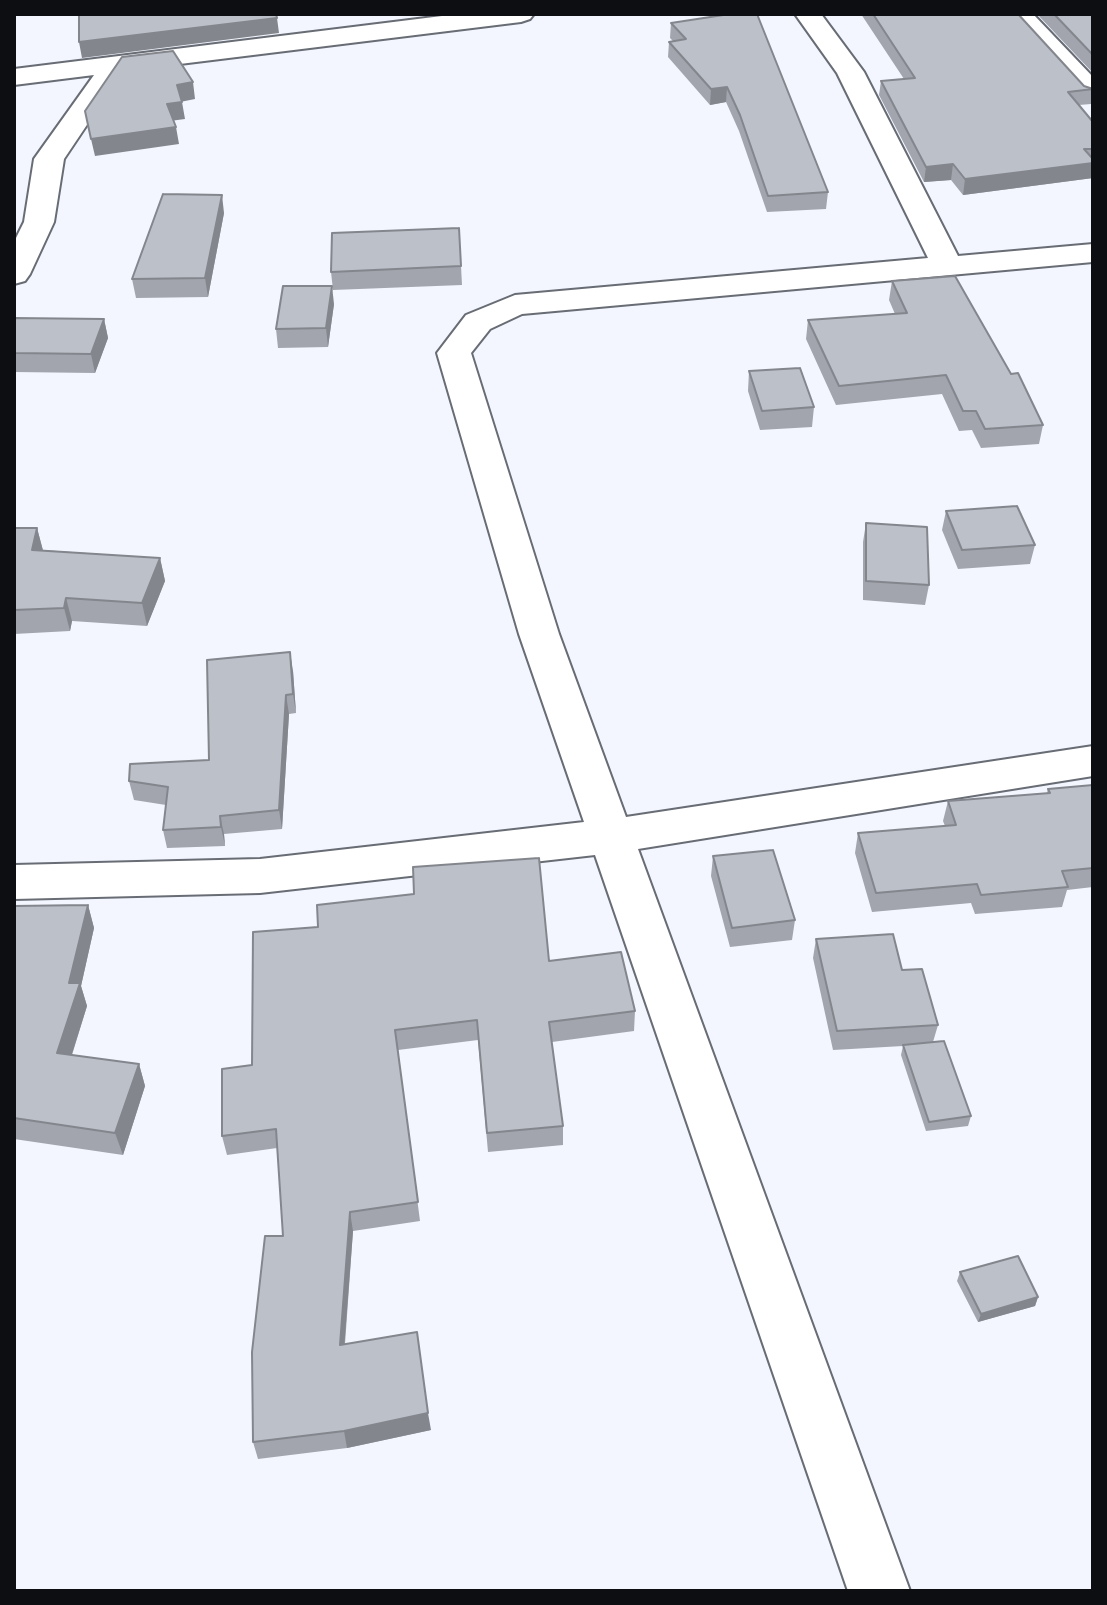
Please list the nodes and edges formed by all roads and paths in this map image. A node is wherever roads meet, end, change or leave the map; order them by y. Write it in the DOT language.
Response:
graph roads {
  1 [pos="808,14"];
  2 [pos="1019,14"];
  3 [pos="507,15"];
  4 [pos="115,64"];
  5 [pos="14,77"];
  6 [pos="1093,93"];
  7 [pos="1093,253"];
  8 [pos="947,266"];
  9 [pos="14,274"];
  10 [pos="1093,761"];
  11 [pos="612,836"];
  12 [pos="14,882"];
  13 [pos="879,1591"];
  1 -- 8 [label="street"];
  2 -- 6 [label="street"];
  3 -- 4 [label="street"];
  4 -- 5 [label="street"];
  4 -- 9 [label="street"];
  7 -- 8 [label="street"];
  8 -- 11 [label="street"];
  10 -- 11 [label="street"];
  11 -- 12 [label="street"];
  11 -- 13 [label="street"];
}
